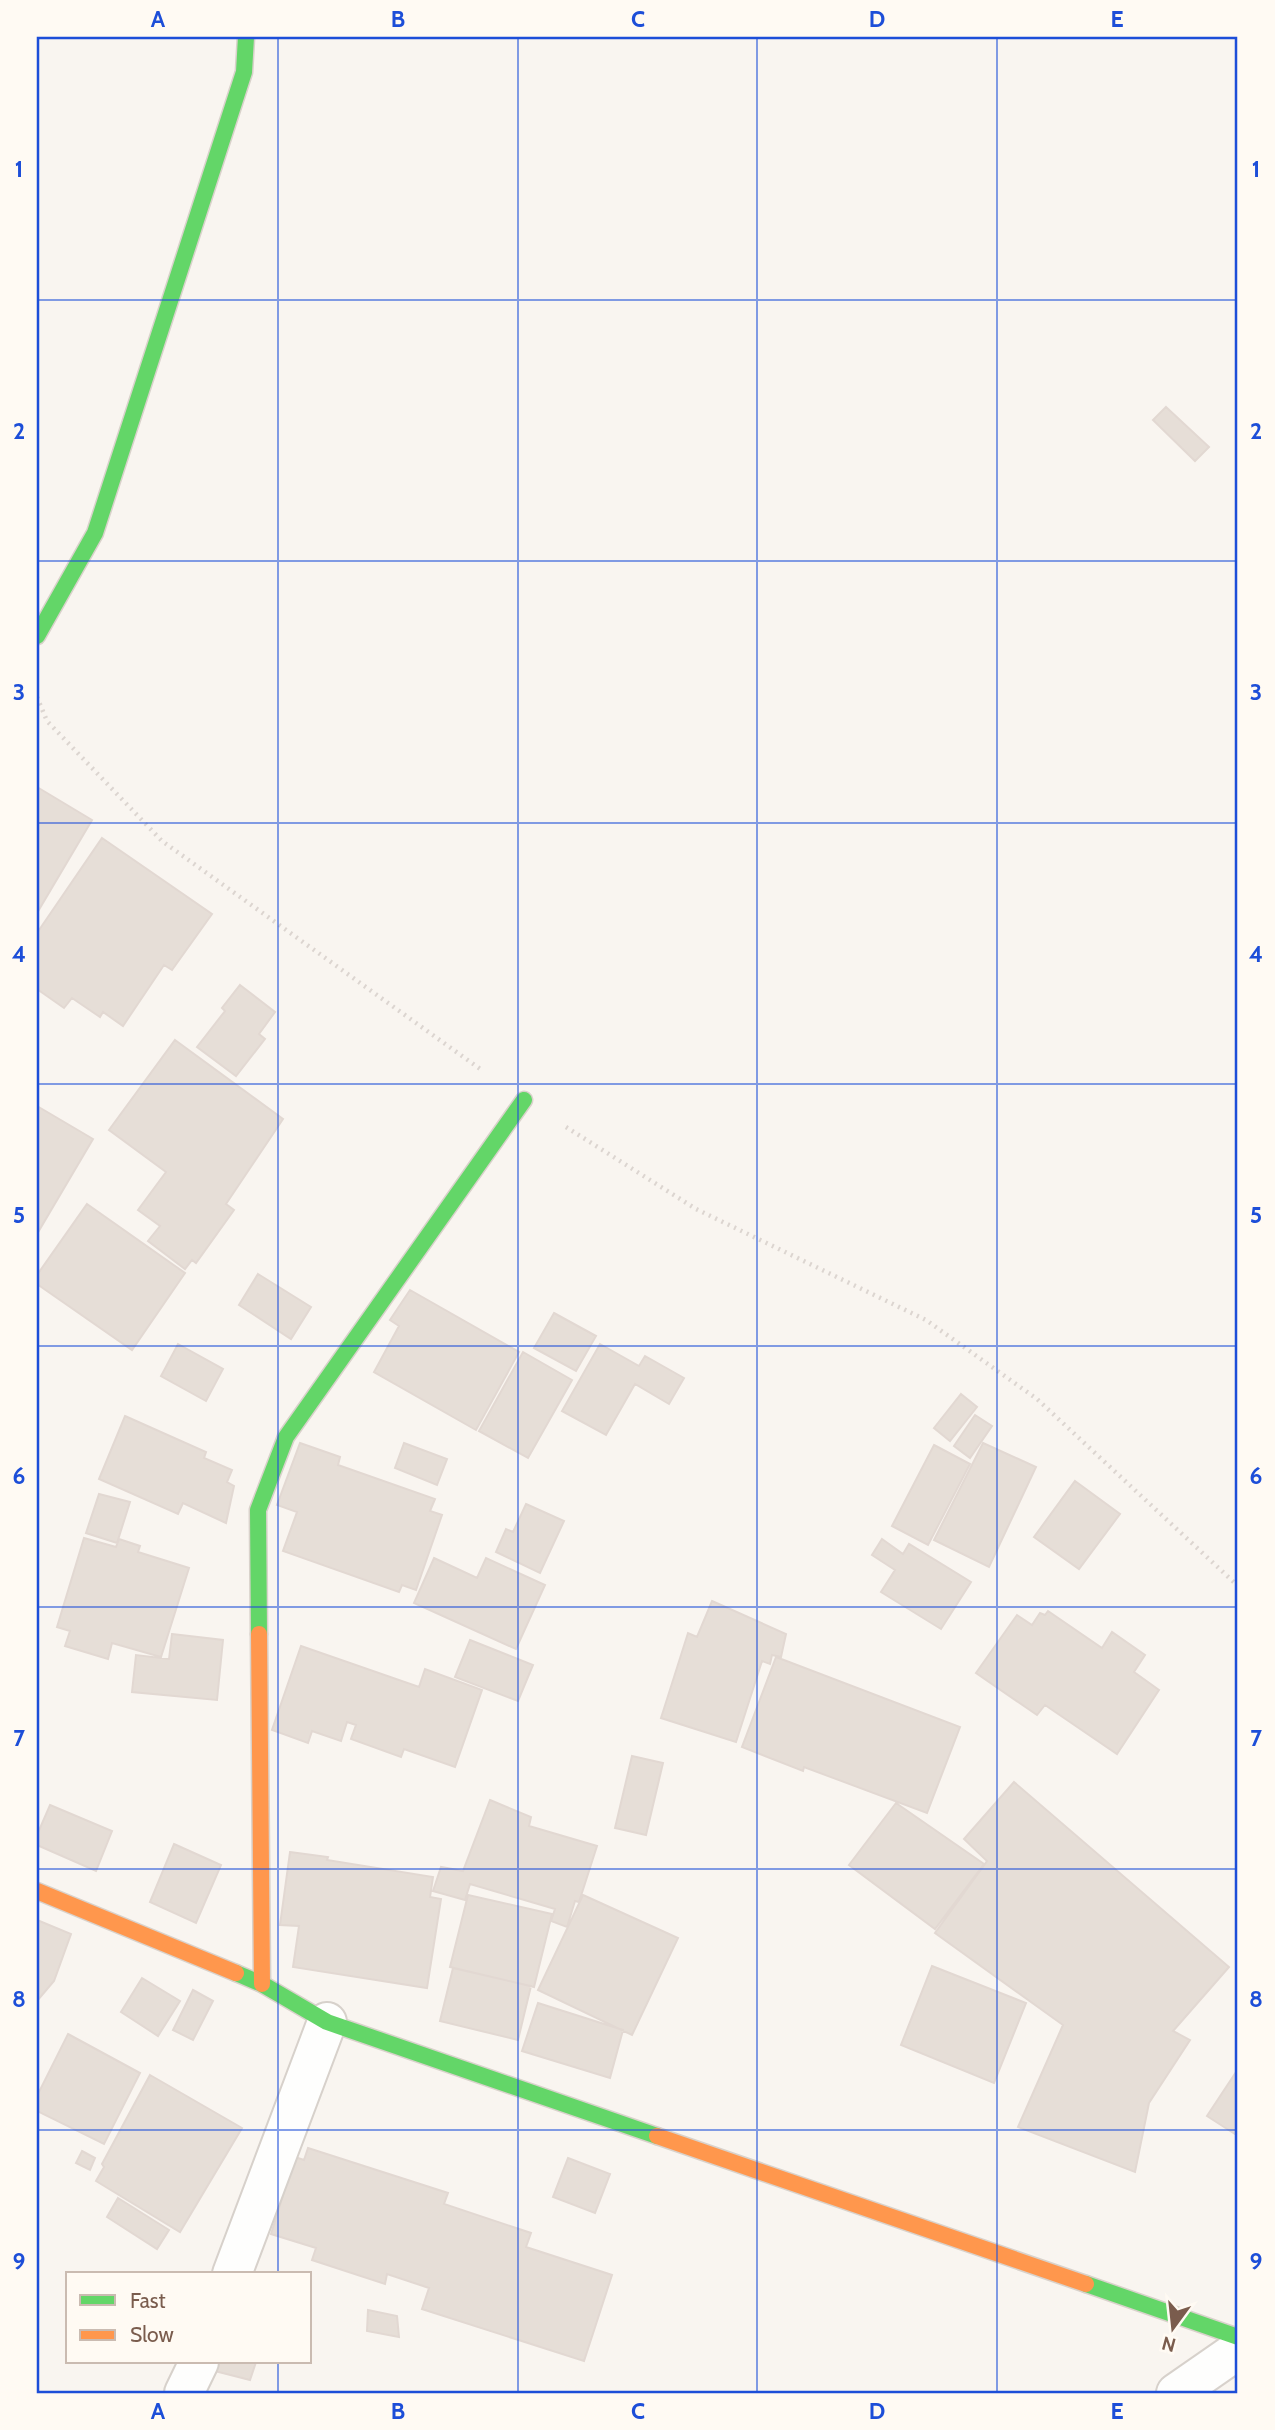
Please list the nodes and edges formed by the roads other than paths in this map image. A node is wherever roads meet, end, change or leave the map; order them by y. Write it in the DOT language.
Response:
graph roads {
  1 [pos="246,37"];
  2 [pos="37,636"];
  3 [pos="524,1100"];
  4 [pos="37,1891"];
  5 [pos="262,1984"];
  6 [pos="327,2022"];
  7 [pos="233,2272"];
  8 [pos="1238,2337"];
  9 [pos="1238,2350"];
  10 [pos="198,2364"];
  11 [pos="184,2393"];
  12 [pos="1176,2393"];
  1 -- 2 [label="street"];
  3 -- 5 [label="street"];
  4 -- 5 [label="street"];
  5 -- 6 [label="street"];
  6 -- 7 [label="street"];
  6 -- 8 [label="street"];
  9 -- 12 [label="street"];
  10 -- 11 [label="street"];
}
